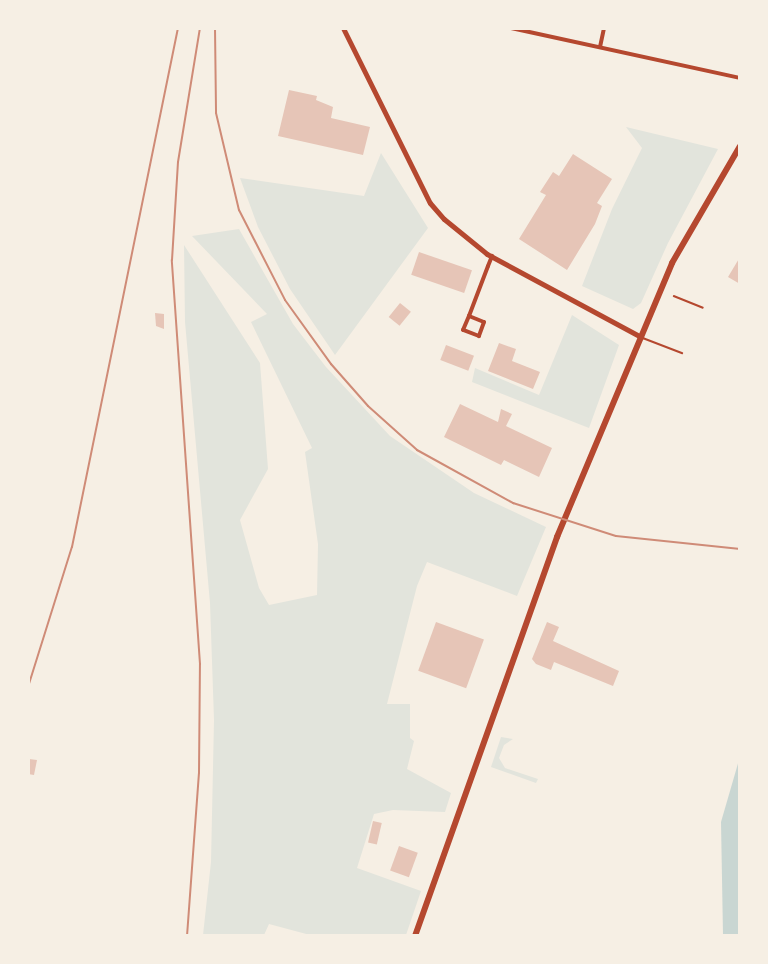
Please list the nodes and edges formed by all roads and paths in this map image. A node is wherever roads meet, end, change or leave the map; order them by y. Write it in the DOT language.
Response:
graph roads {
  1 [pos="343,28"];
  2 [pos="511,28"];
  3 [pos="604,28"];
  4 [pos="600,47"];
  5 [pos="740,78"];
  6 [pos="740,146"];
  7 [pos="492,256"];
  8 [pos="674,296"];
  9 [pos="703,308"];
  10 [pos="469,316"];
  11 [pos="641,337"];
  12 [pos="682,353"];
  13 [pos="415,936"];
  1 -- 7 [label="main road"];
  2 -- 4 [label="street"];
  3 -- 4 [label="street"];
  4 -- 5 [label="street"];
  6 -- 11 [label="main road"];
  7 -- 10 [label="street"];
  7 -- 11 [label="main road"];
  8 -- 9 [label="lane"];
  10 -- 10 [label="street"];
  11 -- 12 [label="lane"];
  11 -- 13 [label="main road"];
}
